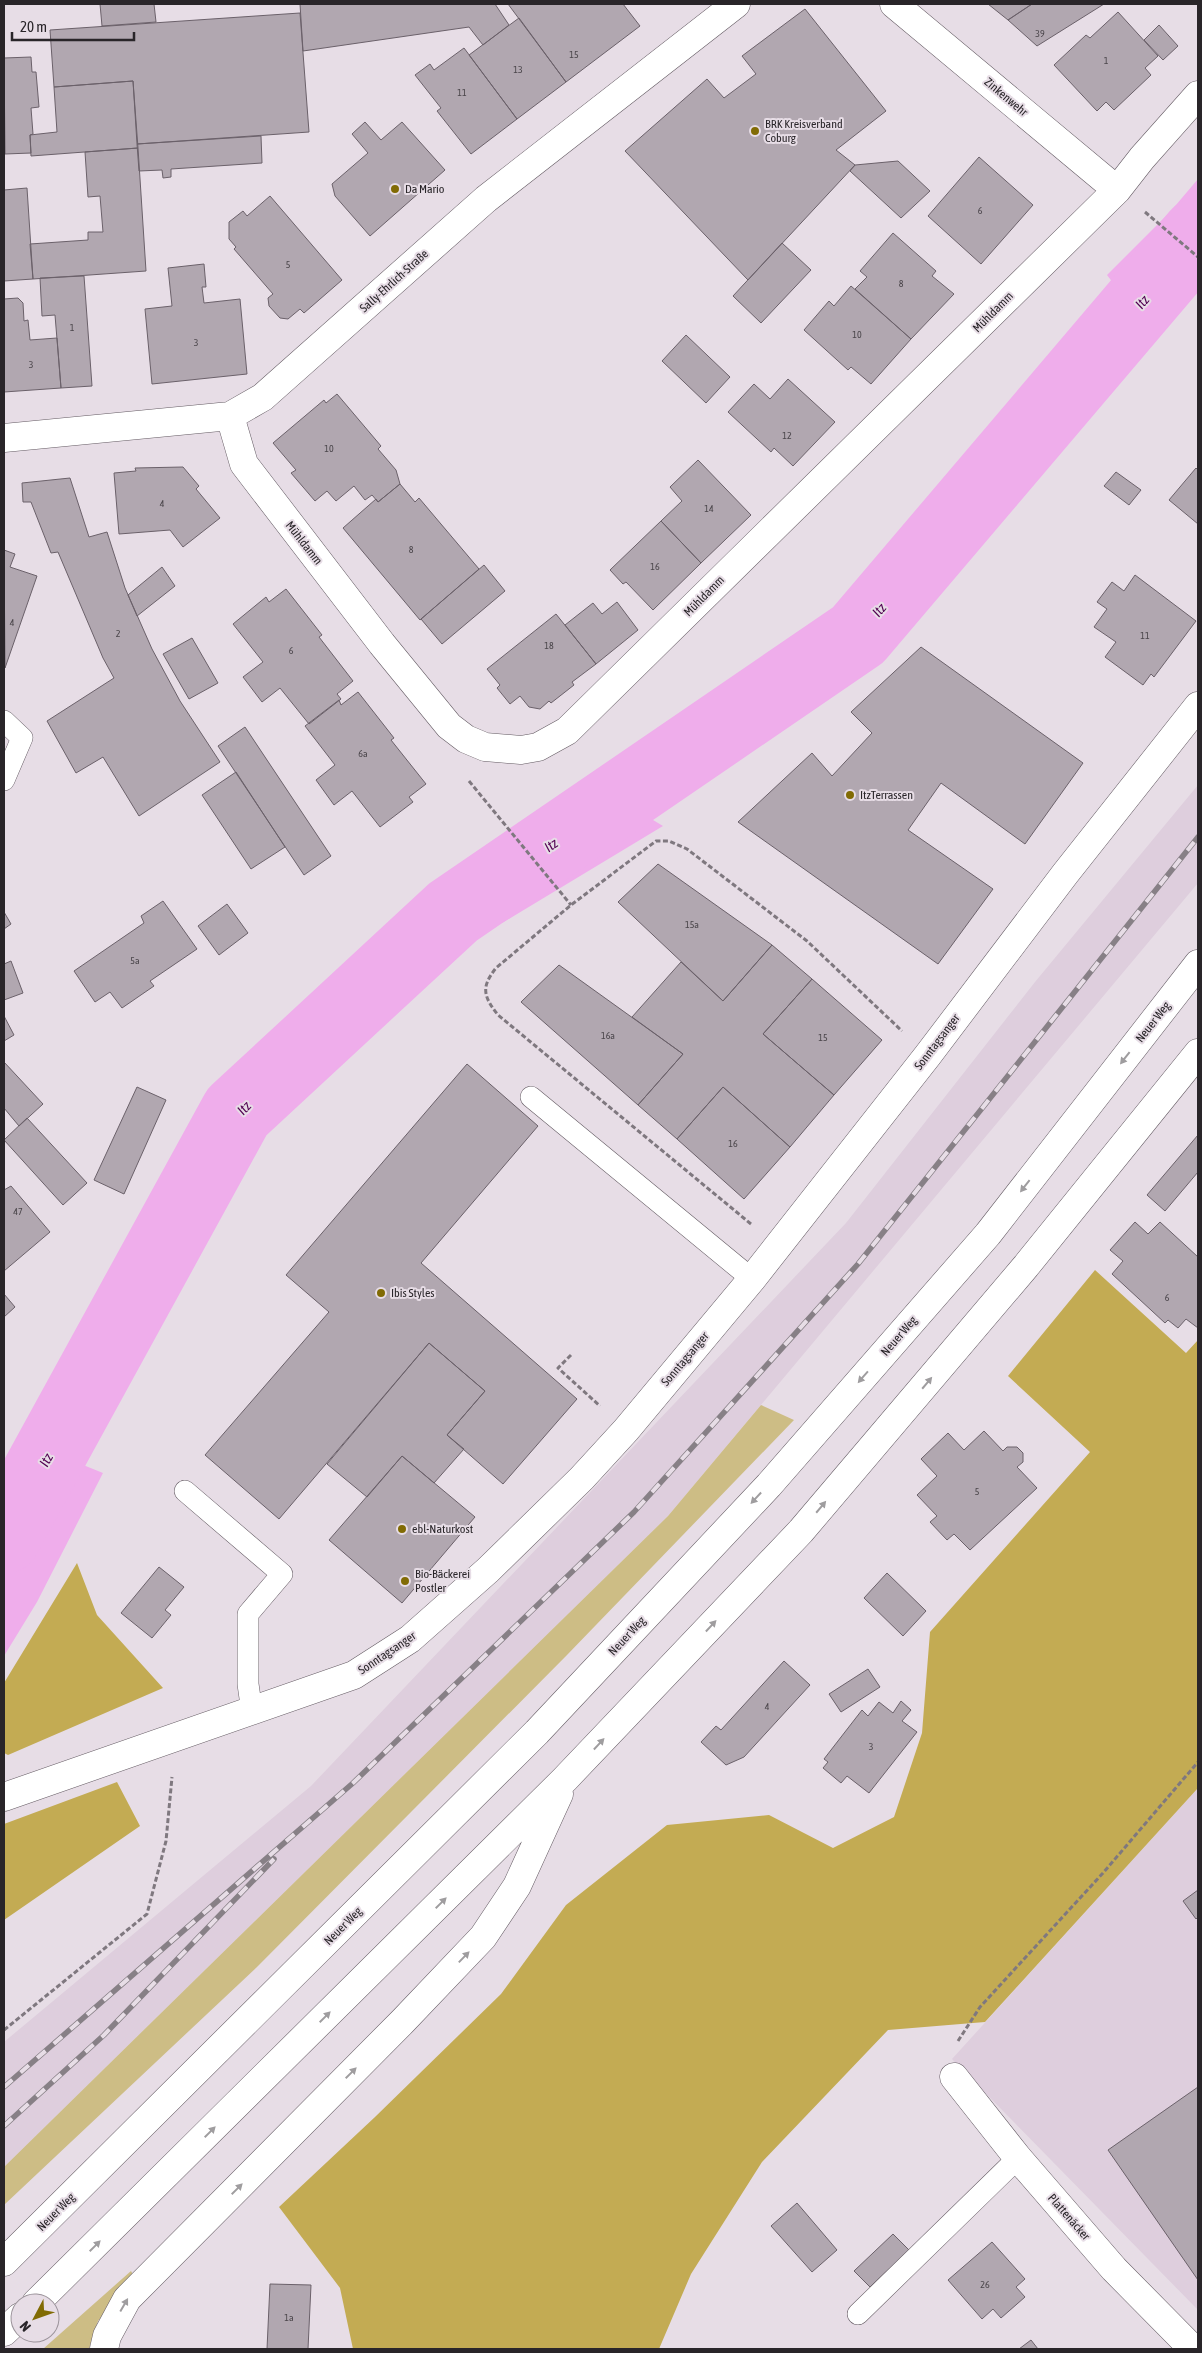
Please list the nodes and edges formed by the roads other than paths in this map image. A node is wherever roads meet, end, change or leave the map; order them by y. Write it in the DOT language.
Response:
graph roads {
  1 [pos="736,4"];
  2 [pos="894,4"];
  3 [pos="1198,95"];
  4 [pos="1117,190"];
  5 [pos="230,416"];
  6 [pos="4,438"];
  7 [pos="1198,706"];
  8 [pos="4,721"];
  9 [pos="4,780"];
  10 [pos="1198,964"];
  11 [pos="1198,1053"];
  12 [pos="531,1097"];
  13 [pos="752,1279"];
  14 [pos="185,1491"];
  15 [pos="252,1712"];
  16 [pos="566,1779"];
  17 [pos="4,1797"];
  18 [pos="954,2078"];
  19 [pos="1018,2158"];
  20 [pos="4,2262"];
  21 [pos="46,2293"];
  22 [pos="858,2314"];
  23 [pos="104,2349"];
  24 [pos="1193,2349"];
  1 -- 5 [label="main road, Sally-Ehrlich-Straße"];
  2 -- 4 [label="main road, Zinkenwehr"];
  3 -- 4 [label="main road, Mühldamm"];
  4 -- 5 [label="main road, Mühldamm"];
  5 -- 6 [label="main road, Sally-Ehrlich-Straße"];
  7 -- 13 [label="main road, Sonntagsanger"];
  8 -- 9 [label="lane"];
  10 -- 20 [label="main road, Neuer Weg, one-way"];
  16 -- 11 [label="main road, one-way"];
  12 -- 13 [label="lane"];
  13 -- 15 [label="main road, Sonntagsanger"];
  14 -- 15 [label="lane"];
  15 -- 17 [label="main road, Sonntagsanger"];
  21 -- 16 [label="main road, one-way"];
  23 -- 16 [label="main road, one-way"];
  18 -- 19 [label="main road, Plattenäcker"];
  19 -- 22 [label="lane"];
  19 -- 24 [label="main road, Plattenäcker"];
}
